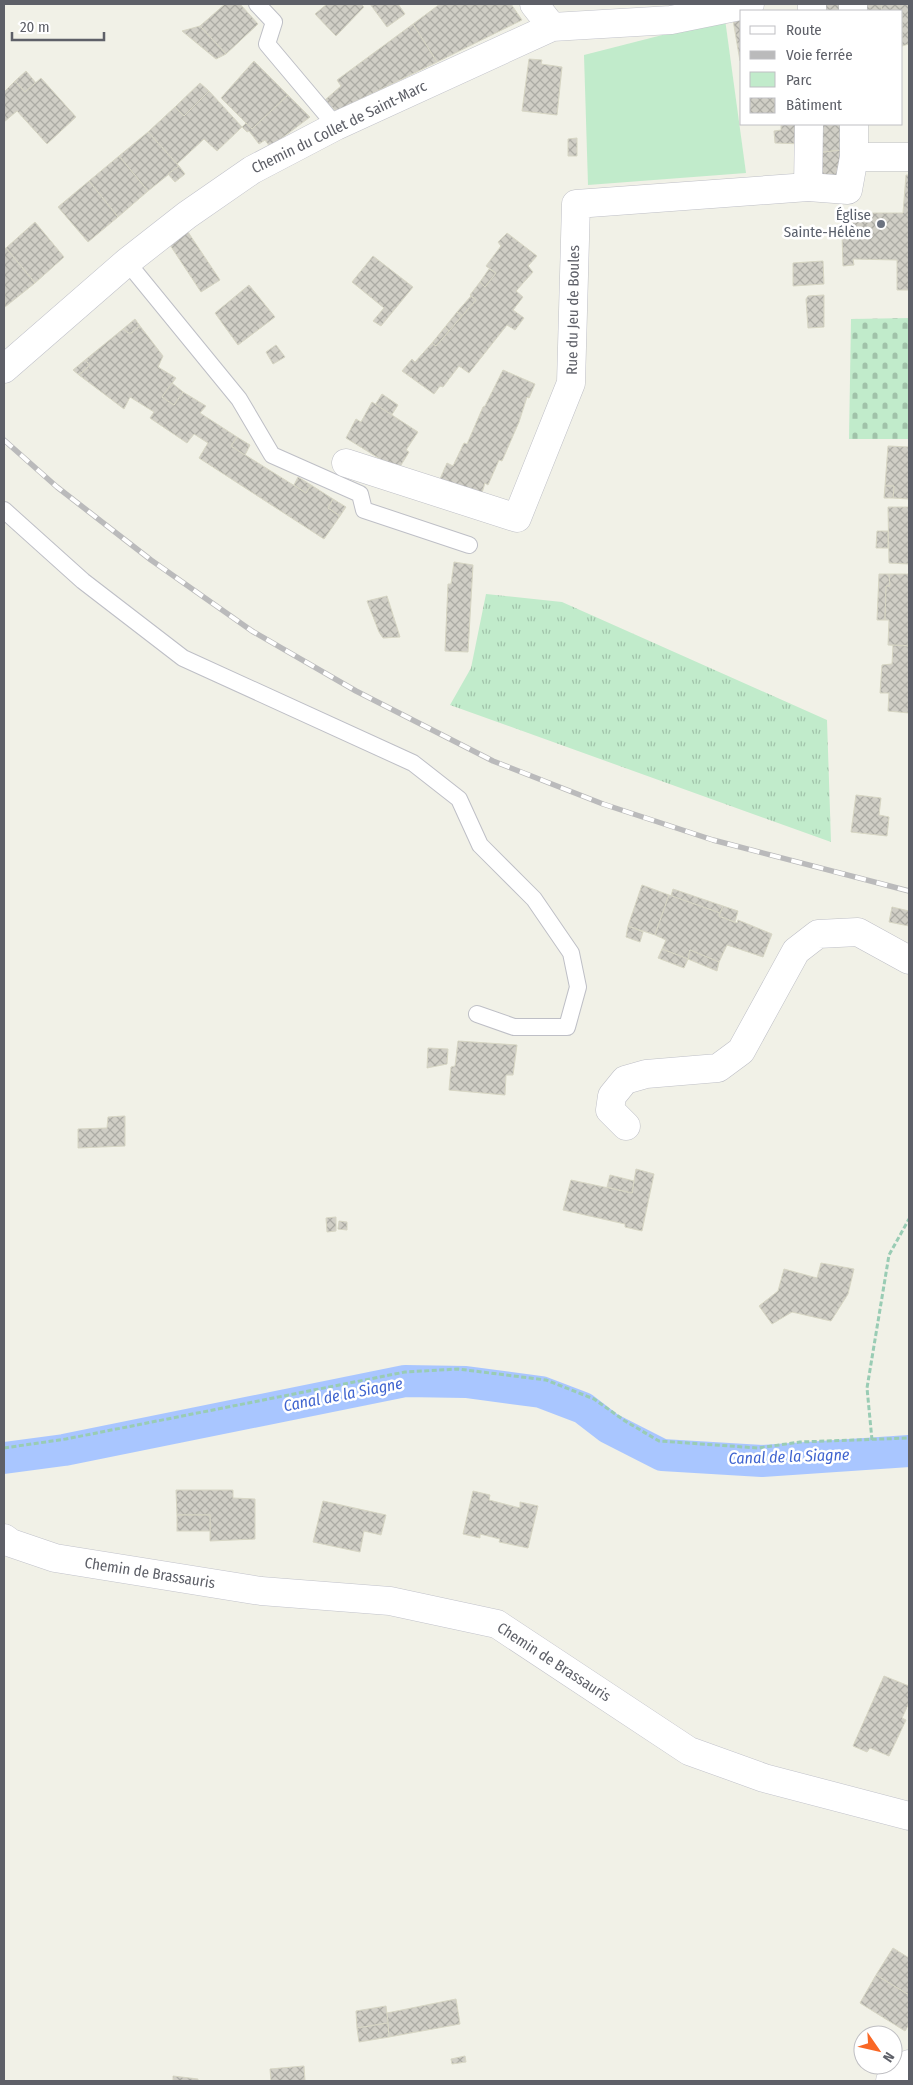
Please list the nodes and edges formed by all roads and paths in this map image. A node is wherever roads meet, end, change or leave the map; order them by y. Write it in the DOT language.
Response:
graph roads {
  1 [pos="257,4"];
  2 [pos="534,4"];
  3 [pos="750,4"];
  4 [pos="552,26"];
  5 [pos="809,125"];
  6 [pos="854,125"];
  7 [pos="336,126"];
  8 [pos="854,157"];
  9 [pos="909,157"];
  10 [pos="808,187"];
  11 [pos="127,262"];
  12 [pos="4,369"];
  13 [pos="346,463"];
  14 [pos="4,510"];
  15 [pos="469,545"];
  16 [pos="909,960"];
  17 [pos="477,1014"];
  18 [pos="626,1126"];
  19 [pos="909,1219"];
  20 [pos="909,1438"];
  21 [pos="872,1440"];
  22 [pos="4,1448"];
  23 [pos="4,1538"];
  24 [pos="909,1816"];
  25 [pos="909,2064"];
  26 [pos="890,2081"];
  1 -- 7 [label="lane"];
  2 -- 4 [label="street"];
  3 -- 4 [label="street"];
  4 -- 7 [label="street, Chemin du Collet de Saint-Marc"];
  5 -- 10 [label="street"];
  6 -- 8 [label="street"];
  7 -- 11 [label="street, Chemin du Collet de Saint-Marc"];
  8 -- 9 [label="street"];
  8 -- 10 [label="street, Rue du Jeu de Boules"];
  10 -- 13 [label="street, Rue du Jeu de Boules"];
  11 -- 12 [label="street, Chemin du Collet de Saint-Marc"];
  11 -- 15 [label="lane"];
  14 -- 17 [label="lane"];
  16 -- 18 [label="street"];
  19 -- 21 [label="path"];
  20 -- 21 [label="path"];
  21 -- 22 [label="path"];
  23 -- 24 [label="street, Chemin de Brassauris"];
  25 -- 26 [label="street"];
}
